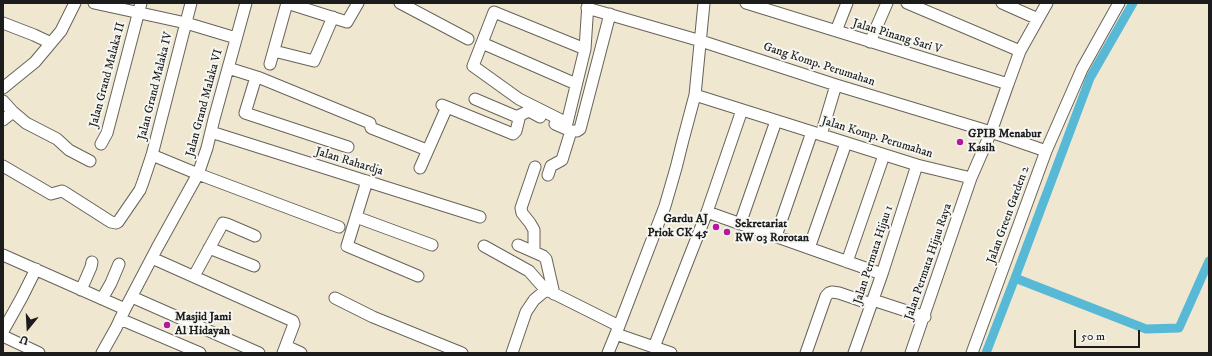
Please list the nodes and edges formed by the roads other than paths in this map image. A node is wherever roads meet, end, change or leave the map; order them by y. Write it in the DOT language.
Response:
graph roads {
  1 [pos="75,3"];
  2 [pos="94,3"];
  3 [pos="191,3"];
  4 [pos="246,3"];
  5 [pos="287,3"];
  6 [pos="358,3"];
  7 [pos="400,3"];
  8 [pos="704,3"];
  9 [pos="746,3"];
  10 [pos="846,3"];
  11 [pos="887,3"];
  12 [pos="907,3"];
  13 [pos="1002,3"];
  14 [pos="1047,3"];
  15 [pos="1119,3"];
  16 [pos="588,6"];
  17 [pos="140,8"];
  18 [pos="610,14"];
  19 [pos="333,17"];
  20 [pos="1038,19"];
  21 [pos="3,23"];
  22 [pos="186,23"];
  23 [pos="836,31"];
  24 [pos="236,38"];
  25 [pos="468,39"];
  26 [pos="701,41"];
  27 [pos="870,42"];
  28 [pos="50,43"];
  29 [pos="482,43"];
  30 [pos="585,49"];
  31 [pos="274,50"];
  32 [pos="1020,51"];
  33 [pos="270,64"];
  34 [pos="228,68"];
  35 [pos="256,77"];
  36 [pos="576,84"];
  37 [pos="1008,84"];
  38 [pos="836,85"];
  39 [pos="3,88"];
  40 [pos="696,95"];
  41 [pos="476,99"];
  42 [pos="3,100"];
  43 [pos="742,110"];
  44 [pos="13,112"];
  45 [pos="520,115"];
  46 [pos="3,120"];
  47 [pos="776,121"];
  48 [pos="570,131"];
  49 [pos="211,132"];
  50 [pos="991,132"];
  51 [pos="816,133"];
  52 [pos="846,143"];
  53 [pos="101,144"];
  54 [pos="348,147"];
  55 [pos="428,150"];
  56 [pos="1046,151"];
  57 [pos="152,155"];
  58 [pos="884,155"];
  59 [pos="90,161"];
  60 [pos="917,165"];
  61 [pos="3,166"];
  62 [pos="535,167"];
  63 [pos="420,168"];
  64 [pos="198,174"];
  65 [pos="548,175"];
  66 [pos="971,178"];
  67 [pos="367,181"];
  68 [pos="707,212"];
  69 [pos="356,217"];
  70 [pos="480,217"];
  71 [pos="740,224"];
  72 [pos="339,228"];
  73 [pos="255,236"];
  74 [pos="776,236"];
  75 [pos="432,245"];
  76 [pos="518,245"];
  77 [pos="484,246"];
  78 [pos="209,248"];
  79 [pos="809,248"];
  80 [pos="534,252"];
  81 [pos="3,255"];
  82 [pos="152,258"];
  83 [pos="92,262"];
  84 [pos="848,262"];
  85 [pos="119,264"];
  86 [pos="254,266"];
  87 [pos="36,270"];
  88 [pos="882,274"];
  89 [pos="194,276"];
  90 [pos="418,276"];
  91 [pos="81,290"];
  92 [pos="550,292"];
  93 [pos="132,297"];
  94 [pos="335,298"];
  95 [pos="102,299"];
  96 [pos="872,302"];
  97 [pos="123,314"];
  98 [pos="925,316"];
  99 [pos="3,331"];
  100 [pos="618,331"];
  101 [pos="3,336"];
  102 [pos="654,347"];
  103 [pos="285,350"];
  104 [pos="39,353"];
  105 [pos="102,353"];
  106 [pos="200,353"];
  107 [pos="259,353"];
  108 [pos="301,353"];
  109 [pos="462,353"];
  110 [pos="512,353"];
  111 [pos="608,353"];
  112 [pos="671,353"];
  113 [pos="806,353"];
  114 [pos="854,353"];
  115 [pos="911,353"];
  116 [pos="972,353"];
  1 -- 28 [label="street"];
  2 -- 17 [label="street"];
  3 -- 22 [label="street, Jalan Grand Malaka IV"];
  4 -- 24 [label="street, Jalan Grand Malaka VI"];
  5 -- 19 [label="street"];
  5 -- 31 [label="street"];
  6 -- 19 [label="street"];
  7 -- 25 [label="street"];
  8 -- 26 [label="street"];
  9 -- 23 [label="street, Jalan Pinang Sari V"];
  10 -- 23 [label="street"];
  11 -- 27 [label="street"];
  12 -- 32 [label="street"];
  13 -- 20 [label="street"];
  14 -- 20 [label="street"];
  15 -- 56 [label="street, Jalan Green Garden 2"];
  16 -- 18 [label="street, Gang Komp. Perumahan"];
  16 -- 30 [label="street"];
  17 -- 22 [label="street"];
  17 -- 53 [label="street, Jalan Grand Malaka II"];
  18 -- 26 [label="street, Gang Komp. Perumahan"];
  18 -- 48 [label="street"];
  19 -- 31 [label="street"];
  20 -- 32 [label="street"];
  21 -- 28 [label="street"];
  22 -- 24 [label="street"];
  22 -- 57 [label="street, Jalan Grand Malaka IV"];
  23 -- 27 [label="street, Jalan Pinang Sari V"];
  24 -- 34 [label="street, Jalan Grand Malaka VI"];
  26 -- 38 [label="street, Gang Komp. Perumahan"];
  26 -- 40 [label="street"];
  27 -- 37 [label="street, Jalan Pinang Sari V"];
  28 -- 39 [label="street"];
  29 -- 30 [label="street"];
  29 -- 36 [label="street"];
  29 -- 36 [label="street"];
  30 -- 36 [label="street"];
  31 -- 33 [label="street"];
  32 -- 37 [label="street"];
  34 -- 35 [label="street"];
  34 -- 49 [label="street, Jalan Grand Malaka VI"];
  35 -- 54 [label="street"];
  35 -- 55 [label="street"];
  37 -- 50 [label="street"];
  38 -- 50 [label="street, Gang Komp. Perumahan"];
  38 -- 51 [label="street"];
  40 -- 43 [label="street, Jalan Komp. Perumahan"];
  40 -- 100 [label="street"];
  41 -- 45 [label="street"];
  42 -- 44 [label="street"];
  43 -- 47 [label="street, Jalan Komp. Perumahan"];
  43 -- 68 [label="street"];
  44 -- 46 [label="street"];
  44 -- 59 [label="street"];
  45 -- 48 [label="street"];
  45 -- 55 [label="street"];
  47 -- 51 [label="street, Jalan Komp. Perumahan"];
  47 -- 71 [label="street"];
  48 -- 65 [label="street"];
  49 -- 64 [label="street, Jalan Grand Malaka VI"];
  49 -- 67 [label="street, Jalan Rahardja"];
  50 -- 56 [label="street, Gang Komp. Perumahan"];
  50 -- 66 [label="street"];
  51 -- 52 [label="street, Jalan Komp. Perumahan"];
  51 -- 74 [label="street"];
  52 -- 58 [label="street, Jalan Komp. Perumahan"];
  52 -- 79 [label="street"];
  55 -- 63 [label="street"];
  56 -- 116 [label="street, Jalan Green Garden 2"];
  57 -- 61 [label="street, Jalan Grand Malaka IV"];
  57 -- 64 [label="street"];
  58 -- 60 [label="street, Jalan Komp. Perumahan"];
  58 -- 84 [label="street"];
  60 -- 66 [label="street, Jalan Komp. Perumahan"];
  60 -- 88 [label="street, Jalan Permata Hijau 1"];
  62 -- 80 [label="street"];
  64 -- 72 [label="street"];
  64 -- 82 [label="street, Jalan Grand Malaka VI"];
  66 -- 98 [label="street, Jalan Permata Hijau Raya"];
  67 -- 69 [label="street"];
  67 -- 70 [label="street, Jalan Rahardja"];
  68 -- 71 [label="street"];
  68 -- 102 [label="street"];
  69 -- 75 [label="street"];
  69 -- 90 [label="street"];
  71 -- 74 [label="street"];
  73 -- 78 [label="street"];
  74 -- 79 [label="street"];
  76 -- 80 [label="street"];
  77 -- 92 [label="street"];
  78 -- 86 [label="street"];
  78 -- 89 [label="street"];
  79 -- 84 [label="street"];
  80 -- 92 [label="street"];
  81 -- 87 [label="street"];
  82 -- 89 [label="street"];
  82 -- 93 [label="street, Jalan Grand Malaka VI"];
  83 -- 91 [label="street"];
  84 -- 88 [label="street"];
  85 -- 95 [label="street"];
  87 -- 91 [label="street"];
  87 -- 99 [label="street"];
  88 -- 96 [label="street, Jalan Permata Hijau 1"];
  89 -- 103 [label="street"];
  91 -- 95 [label="street"];
  92 -- 100 [label="street"];
  92 -- 110 [label="street"];
  93 -- 97 [label="street, Jalan Grand Malaka VI"];
  93 -- 107 [label="street"];
  94 -- 109 [label="street"];
  95 -- 97 [label="street"];
  96 -- 98 [label="street"];
  96 -- 113 [label="street"];
  96 -- 114 [label="street, Jalan Permata Hijau 1"];
  97 -- 105 [label="street, Jalan Grand Malaka VI"];
  97 -- 106 [label="street"];
  98 -- 115 [label="street, Jalan Permata Hijau Raya"];
  100 -- 102 [label="street"];
  100 -- 111 [label="street"];
  101 -- 104 [label="street"];
  102 -- 112 [label="street"];
  103 -- 108 [label="street"];
}
